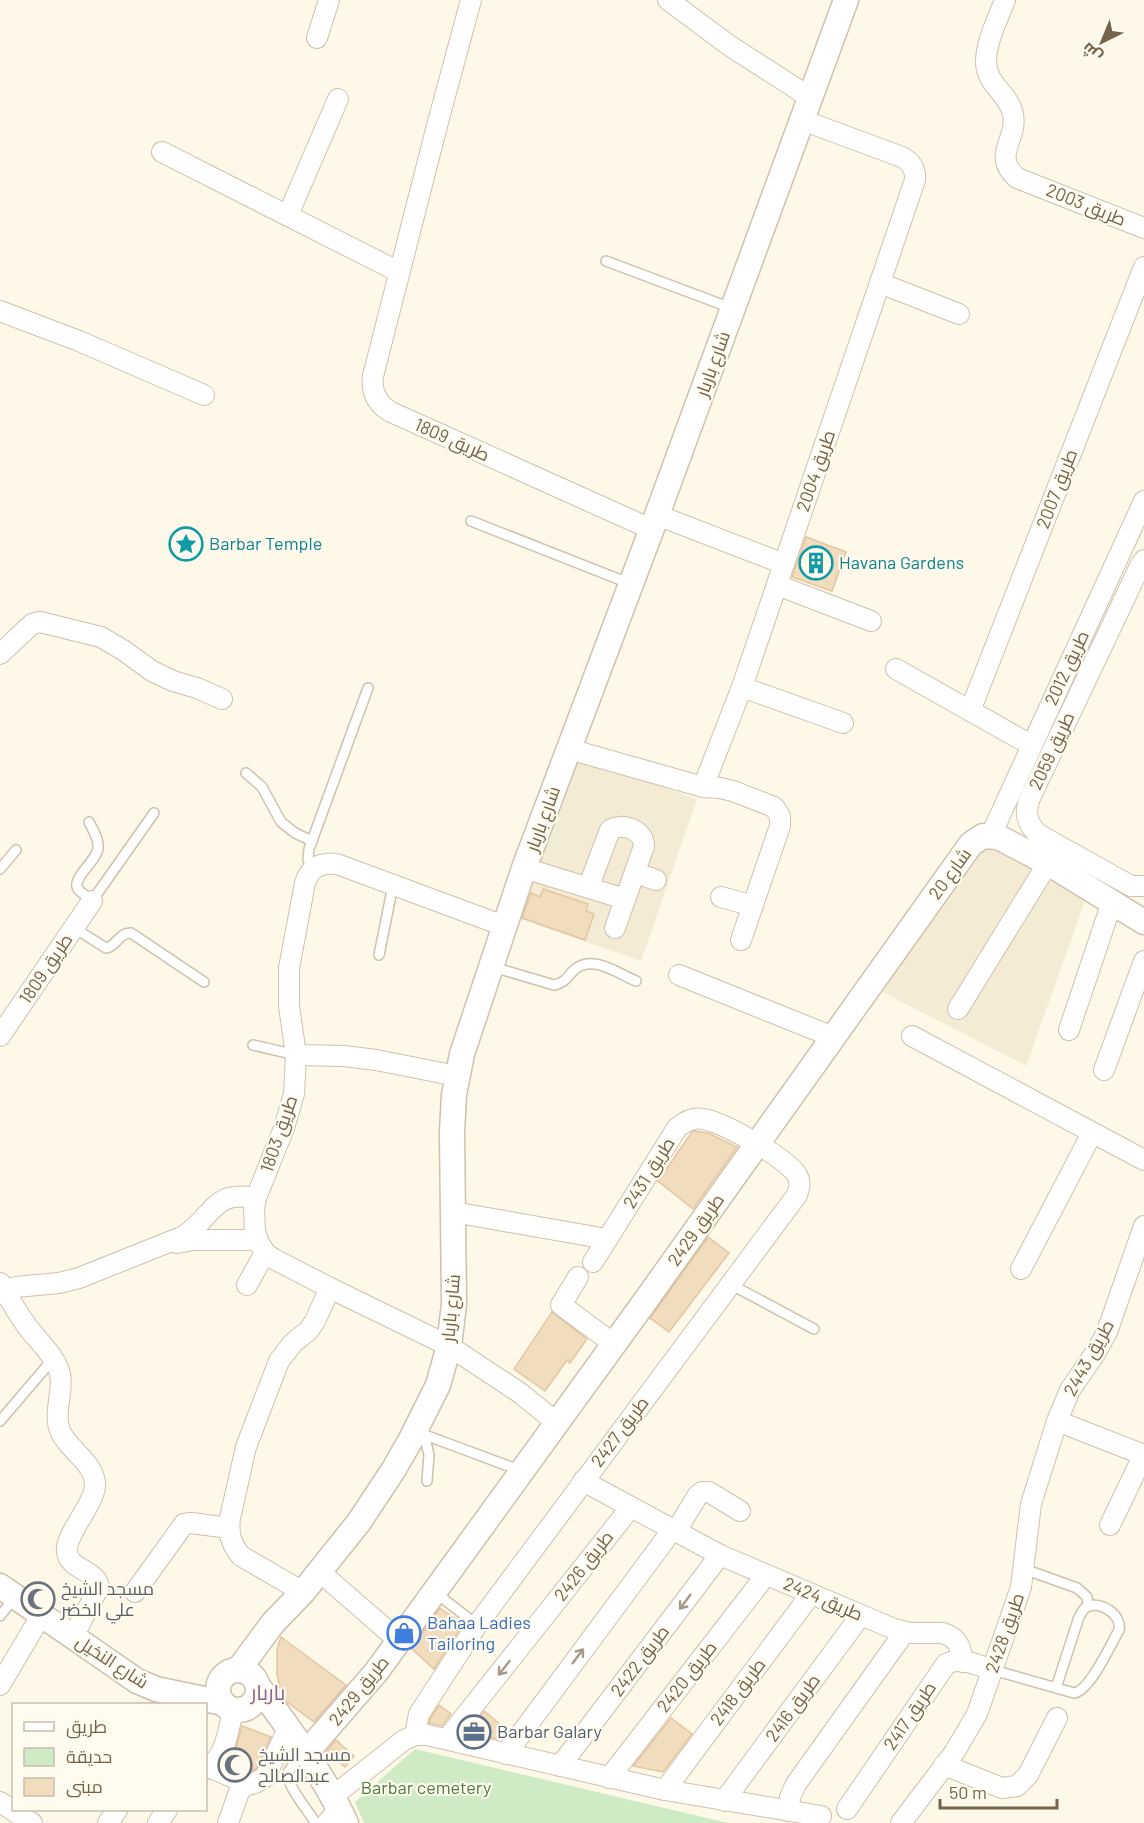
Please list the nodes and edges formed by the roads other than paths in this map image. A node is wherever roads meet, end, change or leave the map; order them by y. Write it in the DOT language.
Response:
graph roads {
  1 [pos="329,0"];
  2 [pos="471,0"];
  3 [pos="668,0"];
  4 [pos="846,0"];
  5 [pos="1005,0"];
  6 [pos="317,38"];
  7 [pos="811,98"];
  8 [pos="338,99"];
  9 [pos="802,120"];
  10 [pos="162,152"];
  11 [pos="288,215"];
  12 [pos="1144,228"];
  13 [pos="606,261"];
  14 [pos="1144,267"];
  15 [pos="399,272"];
  16 [pos="880,283"];
  17 [pos="733,308"];
  18 [pos="0,311"];
  19 [pos="959,314"];
  20 [pos="204,395"];
  21 [pos="1144,501"];
  22 [pos="471,520"];
  23 [pos="654,522"];
  24 [pos="1144,560"];
  25 [pos="784,564"];
  26 [pos="631,584"];
  27 [pos="777,585"];
  28 [pos="871,621"];
  29 [pos="0,654"];
  30 [pos="896,669"];
  31 [pos="742,687"];
  32 [pos="368,688"];
  33 [pos="222,699"];
  34 [pos="970,711"];
  35 [pos="843,723"];
  36 [pos="1031,745"];
  37 [pos="569,748"];
  38 [pos="246,773"];
  39 [pos="703,788"];
  40 [pos="154,813"];
  41 [pos="89,822"];
  42 [pos="991,835"];
  43 [pos="312,841"];
  44 [pos="16,850"];
  45 [pos="1048,863"];
  46 [pos="0,868"];
  47 [pos="524,868"];
  48 [pos="313,869"];
  49 [pos="635,873"];
  50 [pos="656,880"];
  51 [pos="393,885"];
  52 [pos="1144,886"];
  53 [pos="588,888"];
  54 [pos="721,897"];
  55 [pos="626,899"];
  56 [pos="92,901"];
  57 [pos="1112,902"];
  58 [pos="753,906"];
  59 [pos="1144,922"];
  60 [pos="504,926"];
  61 [pos="74,928"];
  62 [pos="615,928"];
  63 [pos="741,940"];
  64 [pos="379,955"];
  65 [pos="1144,961"];
  66 [pos="491,967"];
  67 [pos="679,975"];
  68 [pos="636,981"];
  69 [pos="204,982"];
  70 [pos="957,1009"];
  71 [pos="1069,1030"];
  72 [pos="0,1036"];
  73 [pos="912,1036"];
  74 [pos="833,1037"];
  75 [pos="253,1045"];
  76 [pos="296,1055"];
  77 [pos="1104,1070"];
  78 [pos="457,1076"];
  79 [pos="1092,1132"];
  80 [pos="758,1143"];
  81 [pos="1144,1160"];
  82 [pos="256,1198"];
  83 [pos="453,1212"];
  84 [pos="1144,1226"];
  85 [pos="607,1239"];
  86 [pos="165,1244"];
  87 [pos="262,1246"];
  88 [pos="593,1262"];
  89 [pos="1021,1269"];
  90 [pos="578,1277"];
  91 [pos="730,1284"];
  92 [pos="246,1285"];
  93 [pos="330,1288"];
  94 [pos="2,1289"];
  95 [pos="814,1329"];
  96 [pos="614,1344"];
  97 [pos="449,1346"];
  98 [pos="53,1359"];
  99 [pos="0,1421"];
  100 [pos="1057,1421"];
  101 [pos="557,1423"];
  102 [pos="419,1433"];
  103 [pos="1144,1454"];
  104 [pos="522,1471"];
  105 [pos="428,1481"];
  106 [pos="583,1481"];
  107 [pos="631,1506"];
  108 [pos="740,1511"];
  109 [pos="229,1523"];
  110 [pos="1110,1525"];
  111 [pos="675,1530"];
  112 [pos="720,1555"];
  113 [pos="1024,1569"];
  114 [pos="320,1572"];
  115 [pos="766,1575"];
  116 [pos="8,1591"];
  117 [pos="434,1591"];
  118 [pos="135,1592"];
  119 [pos="303,1592"];
  120 [pos="812,1594"];
  121 [pos="1088,1606"];
  122 [pos="42,1614"];
  123 [pos="861,1615"];
  124 [pos="0,1616"];
  125 [pos="477,1625"];
  126 [pos="904,1633"];
  127 [pos="72,1637"];
  128 [pos="399,1641"];
  129 [pos="963,1662"];
  130 [pos="993,1670"];
  131 [pos="3,1673"];
  132 [pos="245,1677"];
  133 [pos="1056,1688"];
  134 [pos="166,1692"];
  135 [pos="193,1701"];
  136 [pos="207,1703"];
  137 [pos="234,1707"];
  138 [pos="1057,1718"];
  139 [pos="421,1735"];
  140 [pos="284,1737"];
  141 [pos="447,1739"];
  142 [pos="306,1753"];
  143 [pos="506,1754"];
  144 [pos="944,1765"];
  145 [pos="560,1766"];
  146 [pos="207,1768"];
  147 [pos="609,1778"];
  148 [pos="248,1784"];
  149 [pos="665,1790"];
  150 [pos="724,1801"];
  151 [pos="13,1811"];
  152 [pos="789,1812"];
  153 [pos="336,1813"];
  154 [pos="852,1816"];
  155 [pos="820,1820"];
  156 [pos="32,1823"];
  157 [pos="228,1823"];
  158 [pos="316,1823"];
  159 [pos="900,1823"];
  1 -- 6 [label="street"];
  2 -- 15 [label="street, طريق 1809"];
  3 -- 7 [label="street"];
  4 -- 7 [label="street, شارع باربار"];
  5 -- 12 [label="street, طريق 2003"];
  7 -- 9 [label="street, شارع باربار"];
  8 -- 11 [label="street"];
  9 -- 16 [label="street, طريق 2004"];
  9 -- 17 [label="street, شارع باربار"];
  10 -- 11 [label="street"];
  11 -- 15 [label="street"];
  13 -- 17 [label="lane"];
  14 -- 34 [label="street, طريق 2007"];
  15 -- 23 [label="street, طريق 1809"];
  16 -- 19 [label="street"];
  16 -- 25 [label="street, طريق 2004"];
  17 -- 23 [label="street, شارع باربار"];
  18 -- 20 [label="street"];
  21 -- 36 [label="street, طريق 2012"];
  22 -- 26 [label="lane"];
  23 -- 25 [label="street, طريق 1809"];
  23 -- 26 [label="street, شارع باربار"];
  24 -- 52 [label="street, طريق 2059"];
  25 -- 27 [label="street, طريق 2004"];
  26 -- 37 [label="street, شارع باربار"];
  27 -- 28 [label="street"];
  27 -- 31 [label="street, طريق 2004"];
  29 -- 33 [label="street"];
  30 -- 34 [label="street"];
  31 -- 35 [label="street"];
  31 -- 39 [label="street, طريق 2004"];
  32 -- 43 [label="lane, طريق 1803"];
  34 -- 36 [label="street"];
  36 -- 42 [label="street, طريق 2012"];
  37 -- 39 [label="street"];
  37 -- 47 [label="street, شارع باربار"];
  38 -- 43 [label="lane"];
  39 -- 58 [label="street"];
  40 -- 56 [label="lane"];
  41 -- 56 [label="lane"];
  42 -- 45 [label="street, شارع 20"];
  42 -- 74 [label="street, شارع 20"];
  43 -- 48 [label="lane, طريق 1803"];
  44 -- 46 [label="lane"];
  45 -- 57 [label="street, شارع 20"];
  45 -- 70 [label="street"];
  47 -- 53 [label="street"];
  47 -- 60 [label="street, شارع باربار"];
  48 -- 51 [label="street"];
  48 -- 76 [label="street, طريق 1803"];
  49 -- 50 [label="street"];
  49 -- 53 [label="street"];
  49 -- 55 [label="street"];
  51 -- 60 [label="street"];
  51 -- 64 [label="lane"];
  53 -- 55 [label="street"];
  54 -- 58 [label="street"];
  55 -- 62 [label="street"];
  56 -- 61 [label="street, طريق 1809"];
  57 -- 59 [label="street, شارع 20"];
  57 -- 71 [label="street"];
  58 -- 63 [label="street"];
  60 -- 66 [label="street, شارع باربار"];
  61 -- 69 [label="lane"];
  61 -- 72 [label="street, طريق 1809"];
  65 -- 77 [label="street"];
  66 -- 68 [label="lane"];
  66 -- 78 [label="street, شارع باربار"];
  67 -- 74 [label="street"];
  73 -- 79 [label="street"];
  74 -- 80 [label="street, طريق 2429"];
  75 -- 76 [label="lane"];
  76 -- 78 [label="street"];
  76 -- 82 [label="street, طريق 1803"];
  78 -- 83 [label="street, شارع باربار"];
  79 -- 81 [label="street"];
  79 -- 89 [label="street"];
  80 -- 85 [label="street, طريق 2431"];
  80 -- 91 [label="street, طريق 2427"];
  80 -- 96 [label="street, طريق 2429"];
  82 -- 86 [label="street"];
  82 -- 87 [label="street, طريق 1803"];
  83 -- 85 [label="street"];
  83 -- 97 [label="street, شارع باربار"];
  84 -- 100 [label="street, طريق 2443"];
  85 -- 88 [label="street, طريق 2431"];
  86 -- 87 [label="street"];
  86 -- 94 [label="street"];
  87 -- 92 [label="street"];
  87 -- 93 [label="street"];
  90 -- 96 [label="street"];
  91 -- 95 [label="lane"];
  91 -- 106 [label="street, طريق 2427"];
  93 -- 97 [label="street"];
  93 -- 109 [label="street"];
  94 -- 98 [label="street"];
  96 -- 101 [label="street, طريق 2429"];
  97 -- 101 [label="street"];
  97 -- 102 [label="street, شارع باربار"];
  98 -- 99 [label="lane"];
  98 -- 127 [label="street"];
  100 -- 103 [label="street"];
  100 -- 113 [label="street, طريق 2428"];
  101 -- 104 [label="street, طريق 2429"];
  102 -- 104 [label="lane"];
  102 -- 105 [label="lane"];
  102 -- 114 [label="street, شارع باربار"];
  103 -- 110 [label="street"];
  104 -- 117 [label="street, طريق 2429"];
  106 -- 107 [label="street, طريق 2424"];
  106 -- 125 [label="street, طريق 2427"];
  107 -- 111 [label="street, طريق 2424"];
  107 -- 141 [label="street, طريق 2426, one-way"];
  108 -- 111 [label="street"];
  109 -- 118 [label="street"];
  109 -- 119 [label="street"];
  111 -- 112 [label="street, طريق 2424"];
  143 -- 111 [label="street, one-way"];
  112 -- 115 [label="street, طريق 2424"];
  112 -- 145 [label="street, طريق 2422, one-way"];
  113 -- 121 [label="lane"];
  113 -- 130 [label="street, طريق 2428"];
  114 -- 119 [label="street, شارع باربار"];
  114 -- 128 [label="street"];
  115 -- 120 [label="street, طريق 2424"];
  115 -- 147 [label="street, طريق 2420"];
  116 -- 122 [label="street, شارع النخيل"];
  116 -- 124 [label="lane"];
  117 -- 125 [label="lane"];
  117 -- 128 [label="street, طريق 2429"];
  119 -- 132 [label="street, شارع باربار"];
  120 -- 123 [label="street, طريق 2424"];
  120 -- 149 [label="street, طريق 2418"];
  121 -- 133 [label="lane"];
  121 -- 133 [label="lane"];
  122 -- 127 [label="street, شارع النخيل"];
  122 -- 131 [label="street"];
  123 -- 126 [label="street, طريق 2424"];
  123 -- 150 [label="street, طريق 2416"];
  125 -- 139 [label="street, طريق 2427"];
  126 -- 129 [label="street, طريق 2424"];
  126 -- 152 [label="street"];
  127 -- 134 [label="street, شارع النخيل"];
  128 -- 142 [label="street, طريق 2429"];
  129 -- 130 [label="street"];
  129 -- 154 [label="street, طريق 2417"];
  130 -- 133 [label="lane"];
  130 -- 144 [label="street, طريق 2428"];
  132 -- 134 [label="street, شارع النخيل"];
  132 -- 137 [label="street"];
  132 -- 137 [label="street"];
  132 -- 142 [label="street, شارع النخيل"];
  134 -- 135 [label="street, شارع النخيل"];
  136 -- 137 [label="street, شارع النخيل"];
  137 -- 140 [label="street, شارع النخيل"];
  137 -- 146 [label="street"];
  138 -- 144 [label="street"];
  139 -- 141 [label="street"];
  139 -- 153 [label="street"];
  140 -- 142 [label="street, شارع النخيل"];
  140 -- 148 [label="street"];
  141 -- 143 [label="street"];
  142 -- 153 [label="street, شارع النخيل"];
  142 -- 158 [label="lane"];
  143 -- 145 [label="street"];
  144 -- 159 [label="street, طريق 2428"];
  145 -- 147 [label="street"];
  146 -- 148 [label="street"];
  147 -- 149 [label="street"];
  148 -- 157 [label="street"];
  149 -- 150 [label="street"];
  150 -- 152 [label="street"];
  151 -- 156 [label="street"];
  152 -- 155 [label="street"];
  154 -- 155 [label="street"];
}
